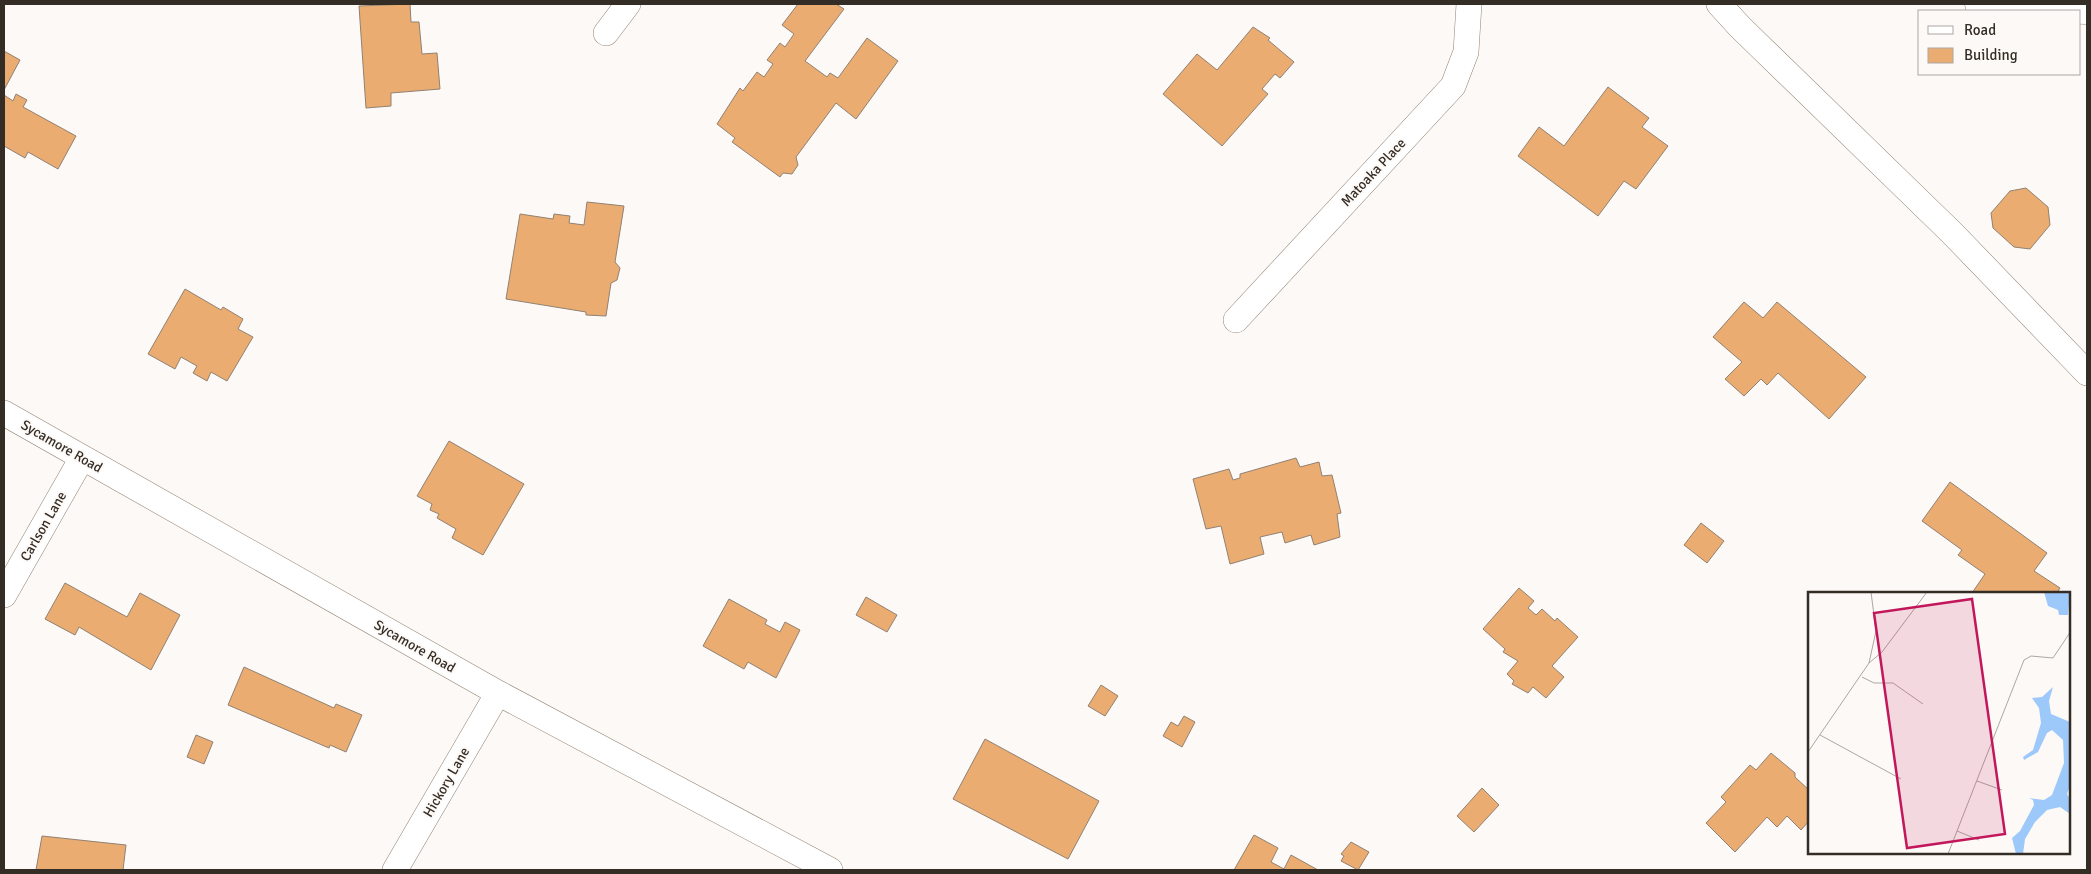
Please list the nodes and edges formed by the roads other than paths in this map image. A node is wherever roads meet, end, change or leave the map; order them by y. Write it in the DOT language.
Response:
graph roads {
  1 [pos="628,4"];
  2 [pos="1469,4"];
  3 [pos="1719,4"];
  4 [pos="1979,4"];
  5 [pos="2087,10"];
  6 [pos="606,33"];
  7 [pos="1236,320"];
  8 [pos="2087,372"];
  9 [pos="4,413"];
  10 [pos="82,458"];
  11 [pos="4,595"];
  12 [pos="498,693"];
  13 [pos="395,870"];
  14 [pos="830,870"];
  1 -- 6 [label="street"];
  2 -- 7 [label="street, Matoaka Place"];
  3 -- 8 [label="street"];
  4 -- 5 [label="street"];
  9 -- 10 [label="street, Sycamore Road"];
  10 -- 11 [label="street, Carlson Lane"];
  10 -- 12 [label="street, Sycamore Road"];
  12 -- 13 [label="street, Hickory Lane"];
  12 -- 14 [label="street, Sycamore Road"];
}
